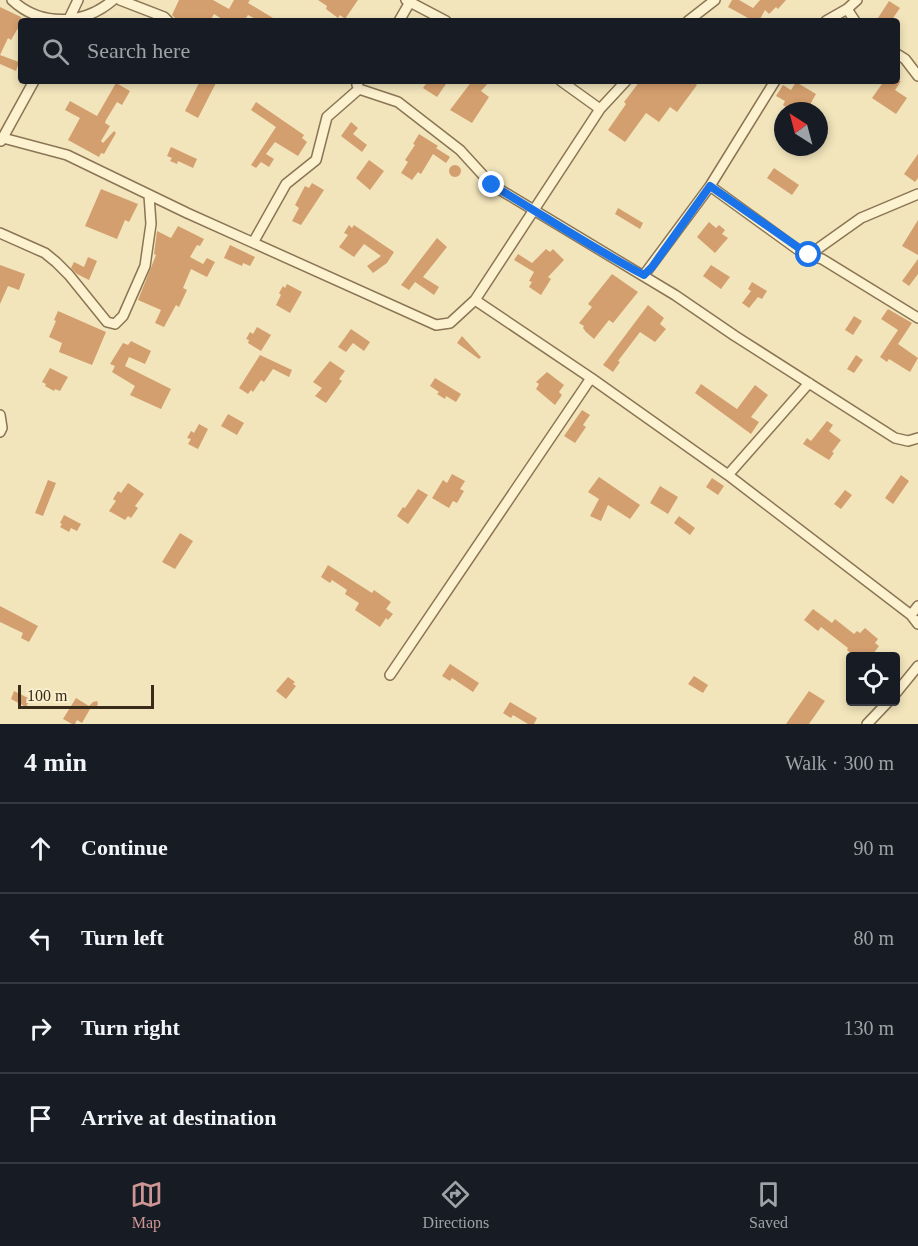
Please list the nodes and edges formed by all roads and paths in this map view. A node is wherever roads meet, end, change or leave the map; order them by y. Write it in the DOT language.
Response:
graph roads {
  1 [pos="12,0"];
  2 [pos="78,0"];
  3 [pos="113,0"];
  4 [pos="120,0"];
  5 [pos="715,0"];
  6 [pos="857,0"];
  7 [pos="408,1"];
  8 [pos="847,9"];
  9 [pos="45,18"];
  10 [pos="69,18"];
  11 [pos="76,18"];
  12 [pos="165,18"];
  13 [pos="400,18"];
  14 [pos="440,18"];
  15 [pos="692,18"];
  16 [pos="831,18"];
  17 [pos="853,18"];
  18 [pos="900,56"];
  19 [pos="918,76"];
  20 [pos="32,84"];
  21 [pos="565,84"];
  22 [pos="623,84"];
  23 [pos="773,84"];
  24 [pos="359,85"];
  25 [pos="600,109"];
  26 [pos="1,141"];
  27 [pos="710,186"];
  28 [pos="918,194"];
  29 [pos="150,195"];
  30 [pos="534,209"];
  31 [pos="0,233"];
  32 [pos="254,241"];
  33 [pos="809,255"];
  34 [pos="644,275"];
  35 [pos="475,300"];
  36 [pos="918,318"];
  37 [pos="591,378"];
  38 [pos="809,383"];
  39 [pos="0,415"];
  40 [pos="0,432"];
  41 [pos="918,438"];
  42 [pos="728,475"];
  43 [pos="918,606"];
  44 [pos="911,615"];
  45 [pos="918,624"];
  46 [pos="918,666"];
  47 [pos="390,675"];
  48 [pos="900,688"];
  49 [pos="884,706"];
  50 [pos="867,724"];
  1 -- 9 [label="street"];
  2 -- 10 [label="street"];
  3 -- 11 [label="street"];
  4 -- 12 [label="street"];
  5 -- 15 [label="street"];
  6 -- 8 [label="street"];
  7 -- 13 [label="street"];
  7 -- 14 [label="street"];
  8 -- 16 [label="street"];
  8 -- 17 [label="street"];
  18 -- 19 [label="street"];
  20 -- 26 [label="street"];
  21 -- 25 [label="street"];
  22 -- 25 [label="street"];
  23 -- 27 [label="street"];
  24 -- 30 [label="street"];
  24 -- 32 [label="street"];
  25 -- 30 [label="street"];
  26 -- 29 [label="street"];
  27 -- 33 [label="street"];
  27 -- 34 [label="street"];
  28 -- 33 [label="street"];
  29 -- 31 [label="street"];
  29 -- 32 [label="street"];
  30 -- 34 [label="street"];
  30 -- 35 [label="street"];
  32 -- 35 [label="street"];
  33 -- 36 [label="street"];
  34 -- 38 [label="street"];
  35 -- 37 [label="street"];
  37 -- 42 [label="street"];
  37 -- 47 [label="street"];
  38 -- 41 [label="street"];
  38 -- 42 [label="street"];
  39 -- 40 [label="street"];
  42 -- 44 [label="street"];
  43 -- 44 [label="street"];
  44 -- 45 [label="street"];
  46 -- 48 [label="street"];
  49 -- 50 [label="street"];
}
